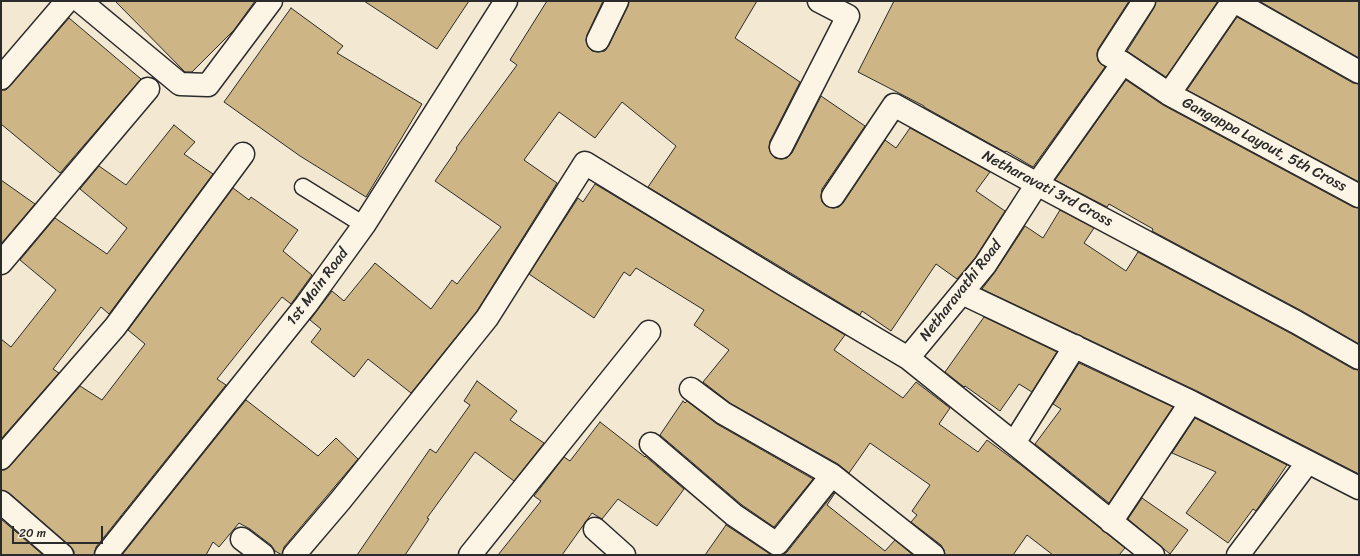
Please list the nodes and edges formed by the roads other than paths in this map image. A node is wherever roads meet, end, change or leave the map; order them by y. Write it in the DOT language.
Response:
graph roads {
  1 [pos="67,1"];
  2 [pos="80,1"];
  3 [pos="271,1"];
  4 [pos="506,1"];
  5 [pos="617,1"];
  6 [pos="819,1"];
  7 [pos="1144,1"];
  8 [pos="1234,1"];
  9 [pos="598,40"];
  10 [pos="1123,63"];
  11 [pos="1359,72"];
  12 [pos="1,78"];
  13 [pos="148,89"];
  14 [pos="1169,94"];
  15 [pos="781,147"];
  16 [pos="243,154"];
  17 [pos="1037,184"];
  18 [pos="303,187"];
  19 [pos="833,196"];
  20 [pos="1359,196"];
  21 [pos="364,225"];
  22 [pos="1,263"];
  23 [pos="962,293"];
  24 [pos="649,332"];
  25 [pos="1075,346"];
  26 [pos="908,358"];
  27 [pos="1359,358"];
  28 [pos="691,388"];
  29 [pos="1191,402"];
  30 [pos="1014,443"];
  31 [pos="651,444"];
  32 [pos="1,458"];
  33 [pos="1308,462"];
  34 [pos="832,475"];
  35 [pos="1359,488"];
  36 [pos="1,502"];
  37 [pos="1111,522"];
  38 [pos="595,529"];
  39 [pos="242,539"];
  40 [pos="778,551"];
  41 [pos="62,555"];
  42 [pos="106,555"];
  43 [pos="264,555"];
  44 [pos="294,555"];
  45 [pos="470,555"];
  46 [pos="624,555"];
  47 [pos="933,555"];
  48 [pos="1153,555"];
  49 [pos="1238,555"];
  1 -- 12 [label="street"];
  2 -- 3 [label="street"];
  4 -- 21 [label="street, 1st Main Road"];
  5 -- 9 [label="street"];
  6 -- 15 [label="street"];
  7 -- 10 [label="street"];
  8 -- 11 [label="street"];
  8 -- 14 [label="street"];
  10 -- 14 [label="street"];
  10 -- 17 [label="street, Netharavathi Road"];
  13 -- 22 [label="street"];
  14 -- 20 [label="street, Gangappa Layout, 5th Cross"];
  16 -- 32 [label="street"];
  17 -- 19 [label="street, Netharavati 3rd Cross"];
  17 -- 23 [label="street, Netharavathi Road"];
  17 -- 27 [label="street, Netharavati 3rd Cross"];
  18 -- 21 [label="lane"];
  21 -- 42 [label="street, 1st Main Road"];
  23 -- 25 [label="street"];
  23 -- 26 [label="street, Netharavathi Road"];
  24 -- 45 [label="street"];
  25 -- 29 [label="street"];
  25 -- 30 [label="street"];
  26 -- 30 [label="street"];
  26 -- 44 [label="street"];
  28 -- 34 [label="street"];
  29 -- 33 [label="street"];
  29 -- 37 [label="street"];
  30 -- 37 [label="street"];
  31 -- 40 [label="street"];
  33 -- 35 [label="street"];
  33 -- 49 [label="street"];
  34 -- 40 [label="street"];
  34 -- 47 [label="street"];
  36 -- 41 [label="street"];
  37 -- 48 [label="street"];
  38 -- 46 [label="street"];
  39 -- 43 [label="street"];
}
